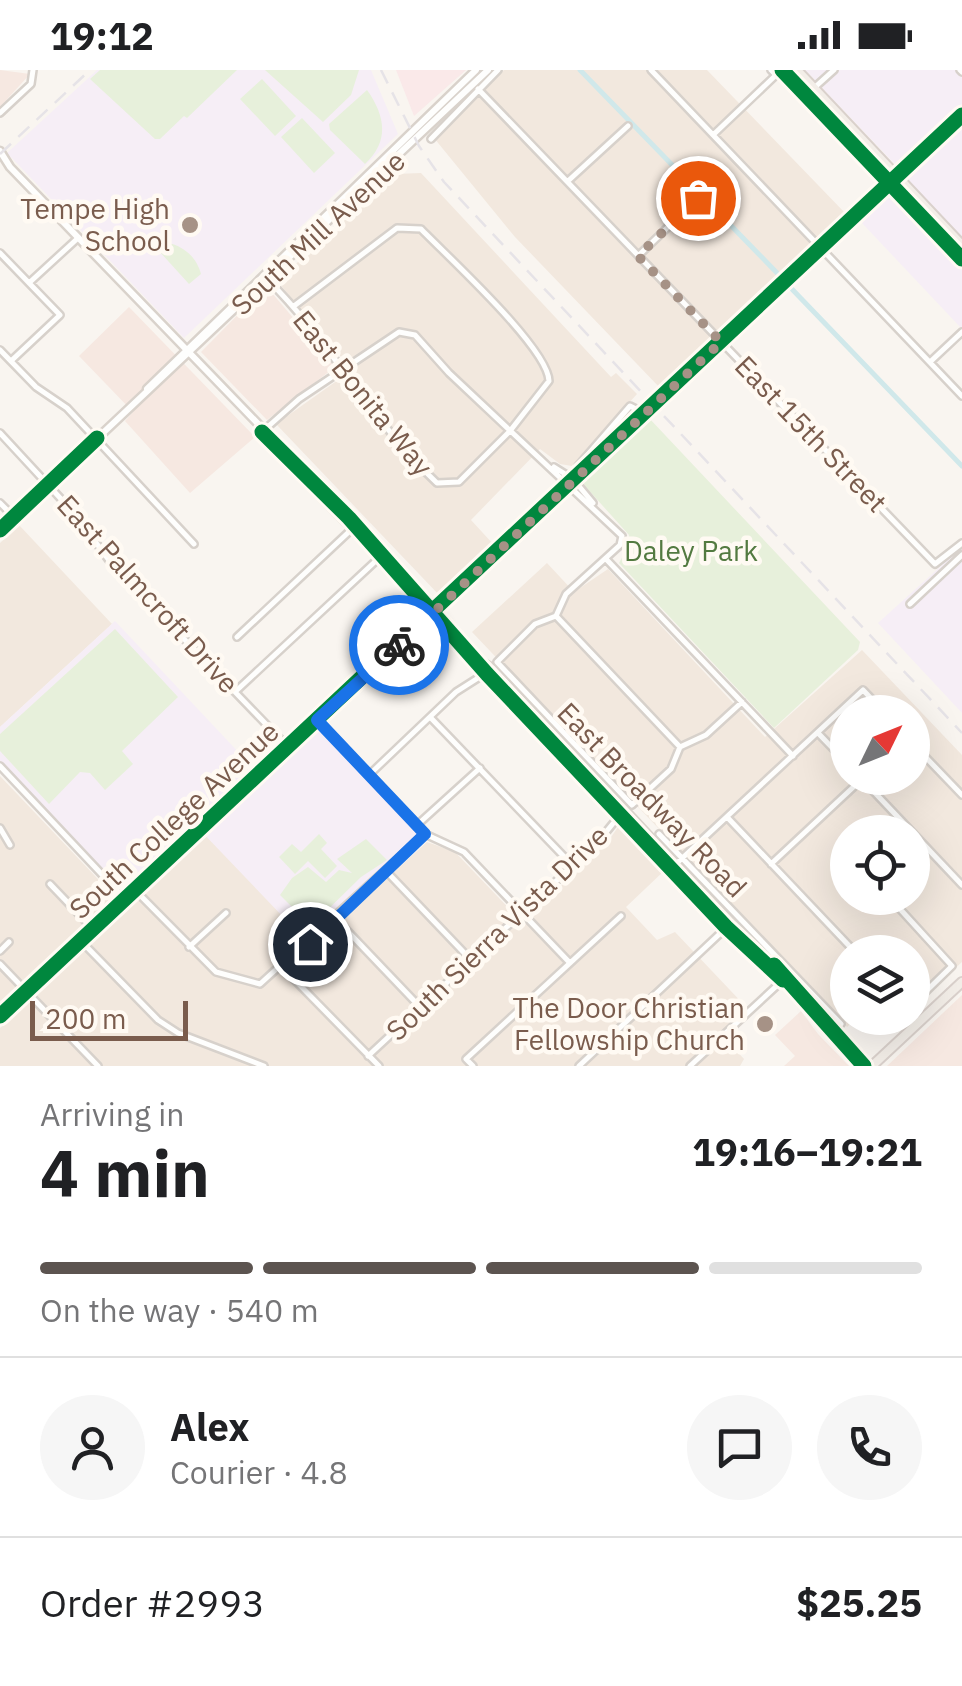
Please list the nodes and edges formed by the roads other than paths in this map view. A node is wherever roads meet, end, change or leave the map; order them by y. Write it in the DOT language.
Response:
graph roads {
  1 [pos="32,70"];
  2 [pos="476,70"];
  3 [pos="488,70"];
  4 [pos="498,70"];
  5 [pos="651,70"];
  6 [pos="797,70"];
  7 [pos="834,70"];
  8 [pos="776,72"];
  9 [pos="814,88"];
  10 [pos="478,89"];
  11 [pos="805,97"];
  12 [pos="0,113"];
  13 [pos="962,115"];
  14 [pos="628,126"];
  15 [pos="713,135"];
  16 [pos="431,139"];
  17 [pos="0,151"];
  18 [pos="0,163"];
  19 [pos="10,166"];
  20 [pos="896,176"];
  21 [pos="568,182"];
  22 [pos="888,184"];
  23 [pos="698,198"];
  24 [pos="78,238"];
  25 [pos="962,245"];
  26 [pos="821,248"];
  27 [pos="0,253"];
  28 [pos="638,256"];
  29 [pos="962,256"];
  30 [pos="266,278"];
  31 [pos="28,284"];
  32 [pos="294,306"];
  33 [pos="962,332"];
  34 [pos="721,342"];
  35 [pos="0,350"];
  36 [pos="186,352"];
  37 [pos="11,361"];
  38 [pos="930,362"];
  39 [pos="344,369"];
  40 [pos="962,396"];
  41 [pos="638,410"];
  42 [pos="510,431"];
  43 [pos="262,432"];
  44 [pos="0,433"];
  45 [pos="97,438"];
  46 [pos="572,482"];
  47 [pos="48,484"];
  48 [pos="0,503"];
  49 [pos="14,517"];
  50 [pos="354,528"];
  51 [pos="0,530"];
  52 [pos="962,542"];
  53 [pos="194,544"];
  54 [pos="962,554"];
  55 [pos="380,556"];
  56 [pos="606,559"];
  57 [pos="910,604"];
  58 [pos="434,612"];
  59 [pos="556,616"];
  60 [pos="237,637"];
  61 [pos="478,678"];
  62 [pos="235,692"];
  63 [pos="742,702"];
  64 [pos="430,717"];
  65 [pos="317,720"];
  66 [pos="830,721"];
  67 [pos="818,732"];
  68 [pos="830,745"];
  69 [pos="288,747"];
  70 [pos="680,748"];
  71 [pos="793,756"];
  72 [pos="930,762"];
  73 [pos="0,766"];
  74 [pos="480,768"];
  75 [pos="369,775"];
  76 [pos="843,795"];
  77 [pos="877,795"];
  78 [pos="962,796"];
  79 [pos="626,810"];
  80 [pos="896,815"];
  81 [pos="727,817"];
  82 [pos="416,826"];
  83 [pos="0,828"];
  84 [pos="425,834"];
  85 [pos="659,834"];
  86 [pos="10,846"];
  87 [pos="930,851"];
  88 [pos="680,861"];
  89 [pos="771,864"];
  90 [pos="572,866"];
  91 [pos="387,872"];
  92 [pos="50,884"];
  93 [pos="962,885"];
  94 [pos="135,890"];
  95 [pos="126,899"];
  96 [pos="226,913"];
  97 [pos="522,913"];
  98 [pos="906,915"];
  99 [pos="621,916"];
  100 [pos="336,919"];
  101 [pos="729,924"];
  102 [pos="94,929"];
  103 [pos="840,935"];
  104 [pos="924,935"];
  105 [pos="81,941"];
  106 [pos="9,942"];
  107 [pos="930,942"];
  108 [pos="189,947"];
  109 [pos="0,951"];
  110 [pos="471,960"];
  111 [pos="570,963"];
  112 [pos="0,964"];
  113 [pos="283,968"];
  114 [pos="782,980"];
  115 [pos="962,982"];
  116 [pos="930,987"];
  117 [pos="26,991"];
  118 [pos="420,1007"];
  119 [pos="830,1013"];
  120 [pos="0,1016"];
  121 [pos="368,1056"];
  122 [pos="98,1066"];
  123 [pos="264,1066"];
  124 [pos="379,1066"];
  125 [pos="473,1066"];
  126 [pos="578,1066"];
  127 [pos="690,1066"];
  128 [pos="864,1066"];
  129 [pos="872,1066"];
  1 -- 12 [label="street"];
  2 -- 36 [label="main road, South Mill Avenue"];
  3 -- 30 [label="main road, South Mill Avenue"];
  4 -- 10 [label="street, South Mill Avenue"];
  5 -- 15 [label="street"];
  6 -- 9 [label="main road"];
  7 -- 9 [label="street"];
  8 -- 11 [label="main road"];
  8 -- 15 [label="street"];
  9 -- 11 [label="street"];
  9 -- 20 [label="main road"];
  10 -- 16 [label="street, South Mill Avenue"];
  10 -- 21 [label="street, East 15th Street"];
  11 -- 22 [label="main road"];
  13 -- 20 [label="street, South College Avenue"];
  14 -- 21 [label="street"];
  15 -- 26 [label="street"];
  17 -- 19 [label="main road, East Broadway Road"];
  18 -- 19 [label="main road"];
  19 -- 24 [label="main road, East Broadway Road"];
  20 -- 22 [label="street, South College Avenue"];
  20 -- 25 [label="main road"];
  21 -- 28 [label="street, East 15th Street"];
  22 -- 26 [label="street, South College Avenue"];
  22 -- 29 [label="main road"];
  23 -- 28 [label="street"];
  24 -- 31 [label="street"];
  24 -- 36 [label="main road, East Broadway Road"];
  26 -- 34 [label="street, South College Avenue"];
  26 -- 38 [label="street"];
  27 -- 31 [label="street"];
  28 -- 34 [label="street, East 15th Street"];
  30 -- 32 [label="street, East Bonita Way"];
  30 -- 36 [label="main road, South Mill Avenue"];
  31 -- 37 [label="street"];
  32 -- 39 [label="street, East Bonita Way"];
  32 -- 42 [label="street"];
  33 -- 38 [label="street"];
  34 -- 46 [label="street, South College Avenue"];
  34 -- 52 [label="street, East 15th Street"];
  35 -- 37 [label="street"];
  36 -- 43 [label="main road, East Broadway Road"];
  36 -- 45 [label="main road, South Mill Avenue"];
  37 -- 45 [label="street"];
  38 -- 40 [label="street"];
  39 -- 42 [label="street"];
  39 -- 42 [label="street, East Bonita Way"];
  39 -- 43 [label="street"];
  41 -- 46 [label="street"];
  42 -- 46 [label="street"];
  43 -- 50 [label="main road, East Broadway Road"];
  44 -- 47 [label="street, East Palmcroft Drive"];
  45 -- 47 [label="main road, South Mill Avenue"];
  45 -- 53 [label="street"];
  46 -- 56 [label="street"];
  46 -- 58 [label="street, South College Avenue"];
  47 -- 49 [label="main road, South Mill Avenue"];
  47 -- 62 [label="street, East Palmcroft Drive"];
  48 -- 49 [label="street"];
  49 -- 51 [label="main road, South Mill Avenue"];
  50 -- 55 [label="main road, East Broadway Road"];
  50 -- 60 [label="street"];
  54 -- 57 [label="street"];
  55 -- 58 [label="main road, East Broadway Road"];
  55 -- 62 [label="street"];
  56 -- 59 [label="street"];
  56 -- 63 [label="street"];
  58 -- 65 [label="street, South College Avenue"];
  58 -- 79 [label="main road, East Broadway Road"];
  59 -- 70 [label="street"];
  59 -- 79 [label="street"];
  61 -- 64 [label="street"];
  62 -- 69 [label="street, East Palmcroft Drive"];
  63 -- 70 [label="street, South Sierra Vista Drive"];
  63 -- 71 [label="street"];
  64 -- 74 [label="street"];
  64 -- 75 [label="street"];
  65 -- 69 [label="street, South College Avenue"];
  65 -- 75 [label="street"];
  66 -- 67 [label="street"];
  67 -- 68 [label="street"];
  67 -- 71 [label="street"];
  69 -- 94 [label="street, South College Avenue"];
  70 -- 79 [label="street, South Sierra Vista Drive"];
  71 -- 81 [label="street"];
  72 -- 78 [label="street"];
  73 -- 95 [label="street"];
  74 -- 82 [label="street"];
  74 -- 90 [label="street"];
  75 -- 82 [label="street"];
  76 -- 89 [label="street"];
  77 -- 80 [label="street"];
  79 -- 88 [label="main road, East Broadway Road"];
  79 -- 90 [label="street, South Sierra Vista Drive"];
  79 -- 101 [label="main road, East Broadway Road"];
  81 -- 88 [label="street"];
  81 -- 89 [label="street"];
  82 -- 84 [label="street"];
  83 -- 86 [label="street"];
  84 -- 91 [label="street"];
  84 -- 97 [label="street"];
  85 -- 88 [label="street"];
  87 -- 93 [label="street"];
  88 -- 101 [label="main road, East Broadway Road"];
  88 -- 119 [label="street"];
  89 -- 103 [label="street"];
  90 -- 97 [label="street, South Sierra Vista Drive"];
  91 -- 100 [label="street"];
  91 -- 110 [label="street"];
  92 -- 102 [label="street"];
  94 -- 95 [label="street, South College Avenue"];
  94 -- 108 [label="street"];
  95 -- 102 [label="street, South College Avenue"];
  96 -- 108 [label="street"];
  97 -- 110 [label="street, South Sierra Vista Drive"];
  97 -- 111 [label="street"];
  98 -- 104 [label="street"];
  99 -- 111 [label="street"];
  100 -- 113 [label="street"];
  100 -- 118 [label="street"];
  101 -- 114 [label="main road, East Broadway Road"];
  101 -- 126 [label="street"];
  102 -- 105 [label="street, South College Avenue"];
  105 -- 117 [label="street, South College Avenue"];
  105 -- 123 [label="street"];
  106 -- 109 [label="street"];
  107 -- 116 [label="street"];
  108 -- 113 [label="street"];
  110 -- 118 [label="street, South Sierra Vista Drive"];
  111 -- 125 [label="street"];
  112 -- 117 [label="street"];
  113 -- 121 [label="street"];
  114 -- 127 [label="street"];
  114 -- 128 [label="main road, East Broadway Road"];
  115 -- 129 [label="main road"];
  117 -- 120 [label="street, South College Avenue"];
  117 -- 122 [label="street"];
  118 -- 121 [label="street, South Sierra Vista Drive"];
  121 -- 124 [label="street"];
}
